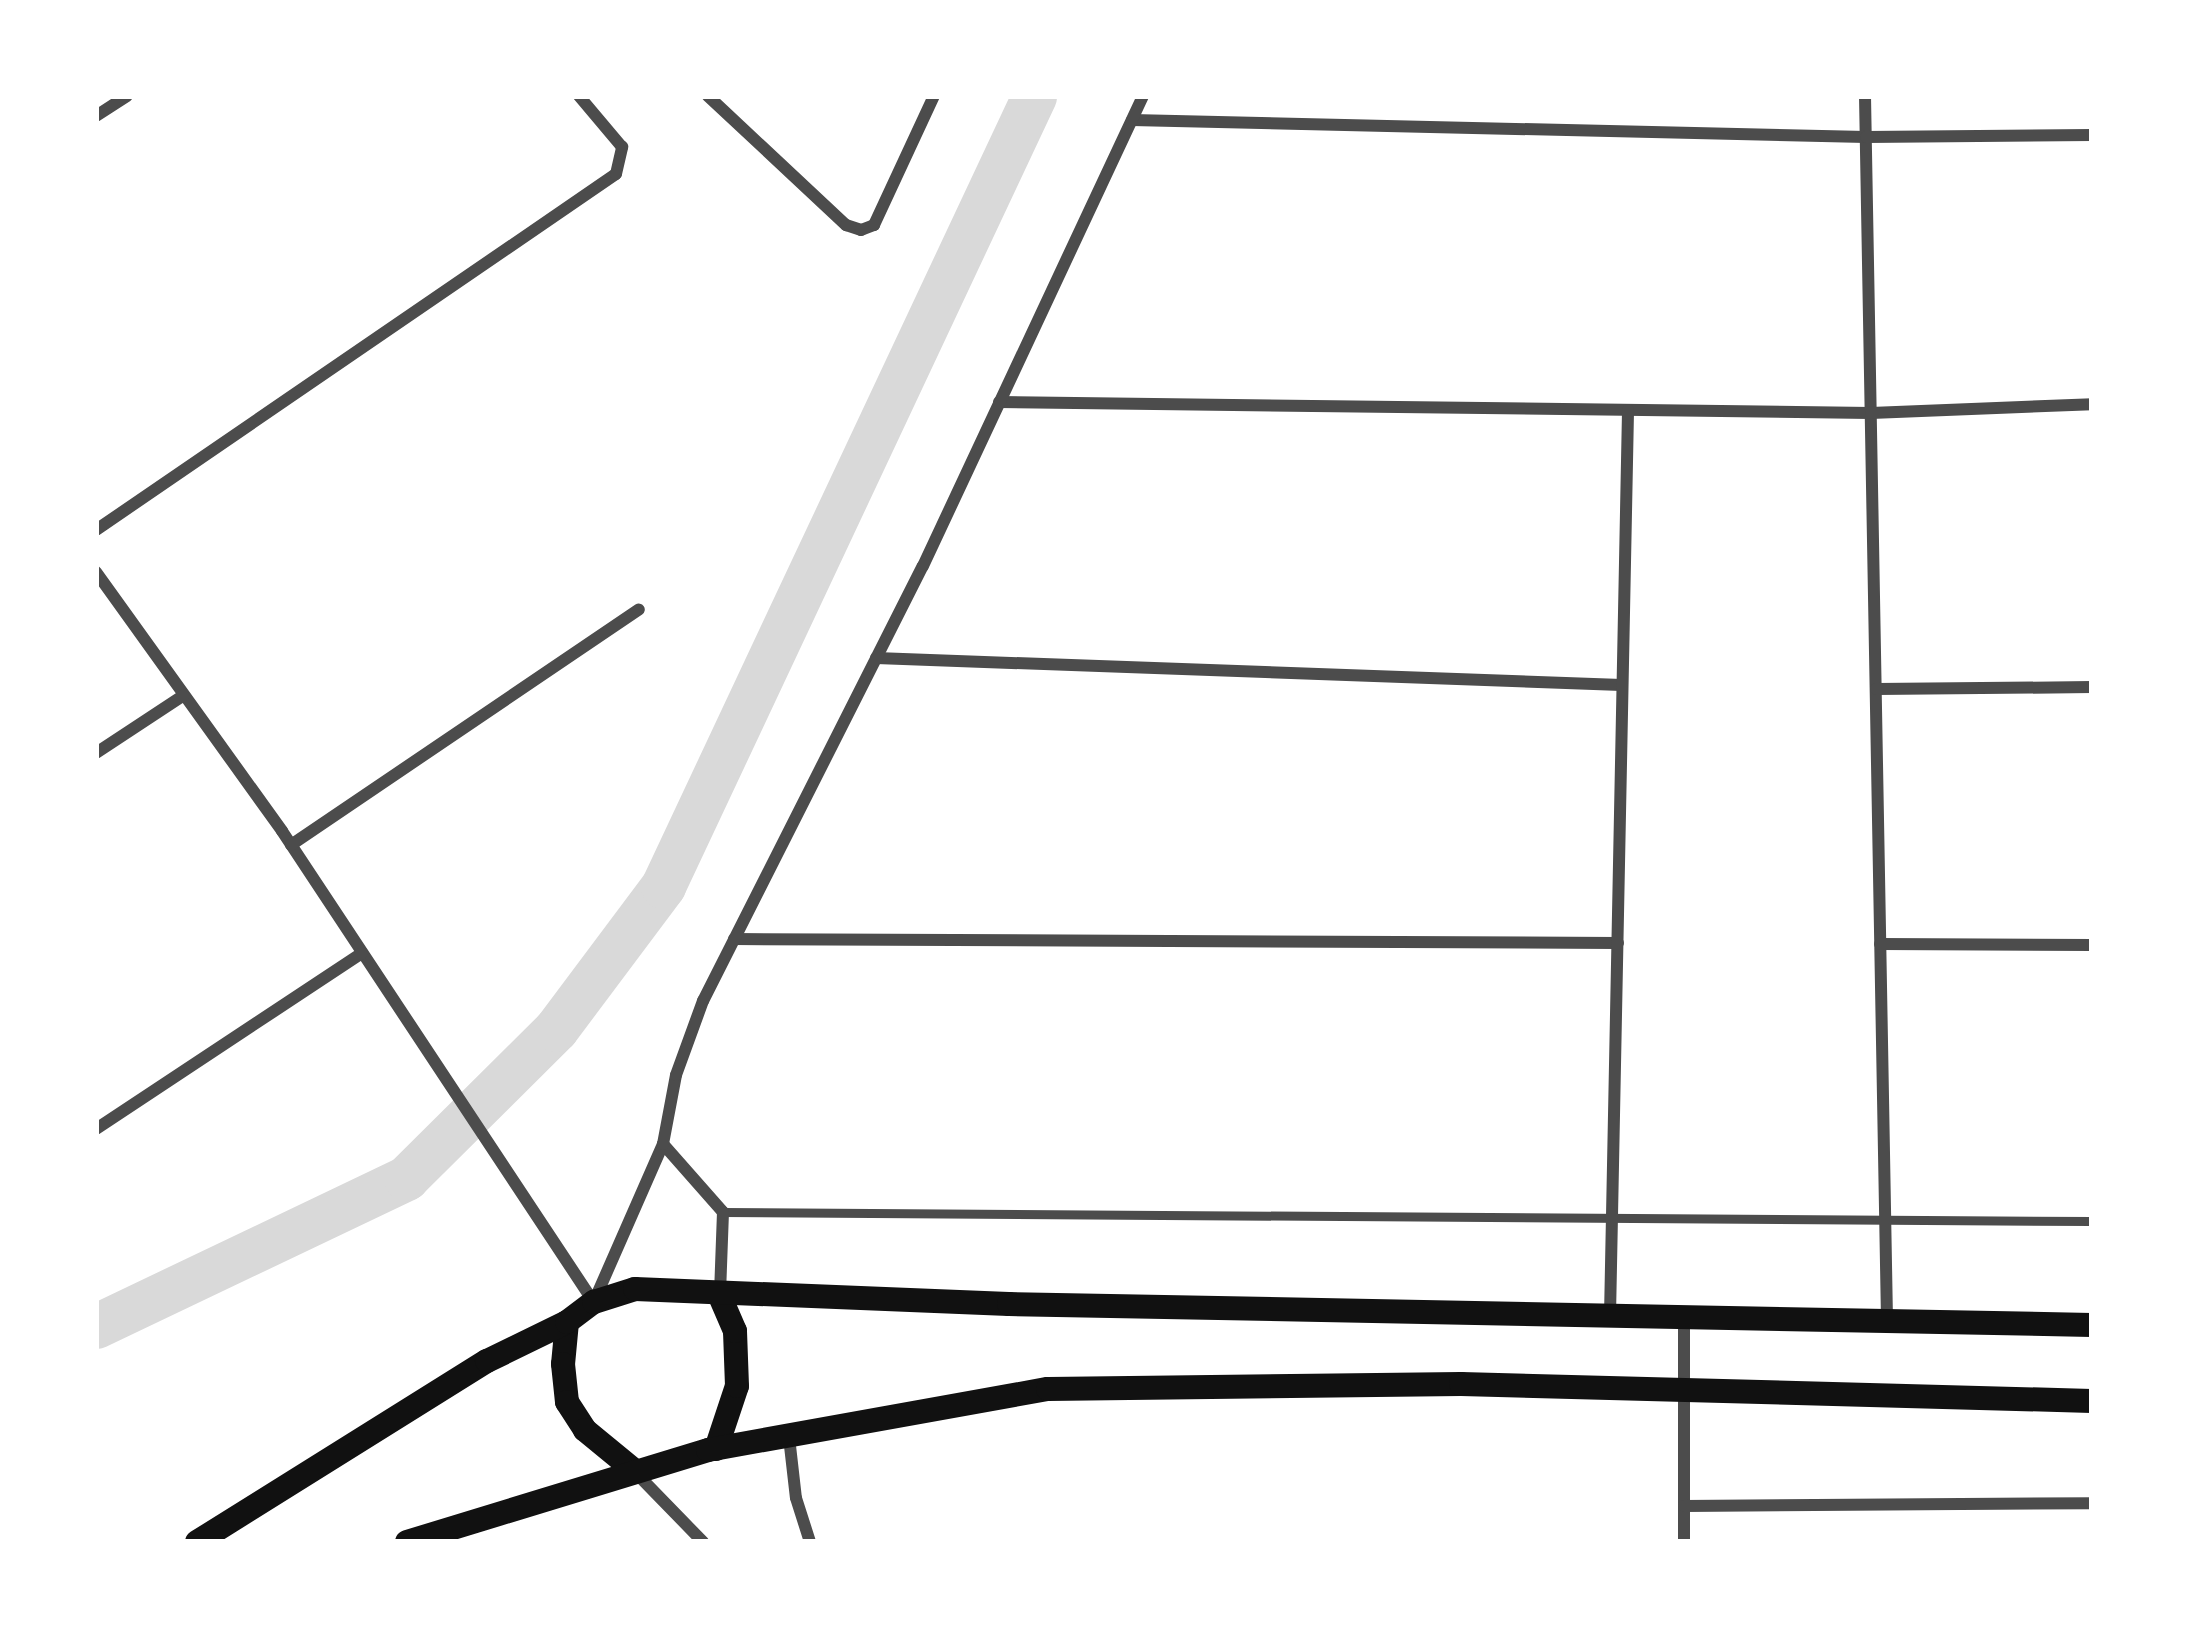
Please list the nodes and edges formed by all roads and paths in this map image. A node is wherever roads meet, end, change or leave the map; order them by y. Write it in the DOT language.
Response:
graph roads {
  1 [pos="127,96"];
  2 [pos="580,96"];
  3 [pos="708,96"];
  4 [pos="934,96"];
  5 [pos="1143,96"];
  6 [pos="1865,96"];
  7 [pos="96,116"];
  8 [pos="1132,120"];
  9 [pos="2092,135"];
  10 [pos="1866,136"];
  11 [pos="999,402"];
  12 [pos="2092,404"];
  13 [pos="1628,410"];
  14 [pos="1871,412"];
  15 [pos="96,530"];
  16 [pos="96,572"];
  17 [pos="639,609"];
  18 [pos="876,658"];
  19 [pos="1622,685"];
  20 [pos="2092,687"];
  21 [pos="1876,688"];
  22 [pos="184,695"];
  23 [pos="96,753"];
  24 [pos="291,845"];
  25 [pos="734,939"];
  26 [pos="1618,943"];
  27 [pos="1880,944"];
  28 [pos="2092,945"];
  29 [pos="362,953"];
  30 [pos="96,1129"];
  31 [pos="663,1144"];
  32 [pos="723,1212"];
  33 [pos="1610,1216"];
  34 [pos="1885,1216"];
  35 [pos="2092,1221"];
  36 [pos="719,1294"];
  37 [pos="593,1302"];
  38 [pos="1610,1316"];
  39 [pos="1684,1317"];
  40 [pos="567,1322"];
  41 [pos="1887,1322"];
  42 [pos="2092,1325"];
  43 [pos="1685,1390"];
  44 [pos="2092,1400"];
  45 [pos="789,1437"];
  46 [pos="716,1449"];
  47 [pos="634,1471"];
  48 [pos="2092,1503"];
  49 [pos="1684,1507"];
  50 [pos="197,1542"];
  51 [pos="407,1542"];
  52 [pos="703,1542"];
  53 [pos="810,1542"];
  54 [pos="1684,1542"];
  1 -- 7 [label="street"];
  2 -- 15 [label="street"];
  3 -- 4 [label="street"];
  5 -- 8 [label="street"];
  6 -- 10 [label="street"];
  8 -- 10 [label="street"];
  8 -- 11 [label="street"];
  9 -- 10 [label="street"];
  10 -- 14 [label="street"];
  11 -- 13 [label="street"];
  11 -- 18 [label="street"];
  12 -- 14 [label="street"];
  13 -- 14 [label="street"];
  13 -- 19 [label="street"];
  14 -- 21 [label="street"];
  16 -- 22 [label="street"];
  17 -- 24 [label="street"];
  18 -- 19 [label="street"];
  18 -- 25 [label="street"];
  19 -- 26 [label="street"];
  20 -- 21 [label="street"];
  21 -- 27 [label="street"];
  22 -- 23 [label="street"];
  22 -- 24 [label="street"];
  24 -- 29 [label="street"];
  25 -- 26 [label="street"];
  25 -- 31 [label="street"];
  26 -- 33 [label="street"];
  27 -- 28 [label="street"];
  27 -- 34 [label="street"];
  29 -- 30 [label="street"];
  29 -- 37 [label="street"];
  31 -- 32 [label="street"];
  31 -- 37 [label="street"];
  32 -- 33 [label="lane"];
  32 -- 36 [label="street"];
  33 -- 34 [label="lane"];
  33 -- 38 [label="street"];
  34 -- 35 [label="lane"];
  34 -- 41 [label="street"];
  36 -- 37 [label="main road"];
  36 -- 38 [label="main road"];
  36 -- 46 [label="main road"];
  37 -- 40 [label="main road"];
  38 -- 39 [label="main road"];
  39 -- 41 [label="main road"];
  39 -- 43 [label="street"];
  40 -- 47 [label="main road"];
  40 -- 50 [label="main road"];
  41 -- 42 [label="main road"];
  43 -- 44 [label="main road"];
  43 -- 45 [label="main road"];
  43 -- 49 [label="street"];
  45 -- 46 [label="main road"];
  45 -- 53 [label="street"];
  46 -- 47 [label="main road"];
  47 -- 51 [label="main road"];
  47 -- 52 [label="street"];
  48 -- 49 [label="street"];
  49 -- 54 [label="street"];
}
